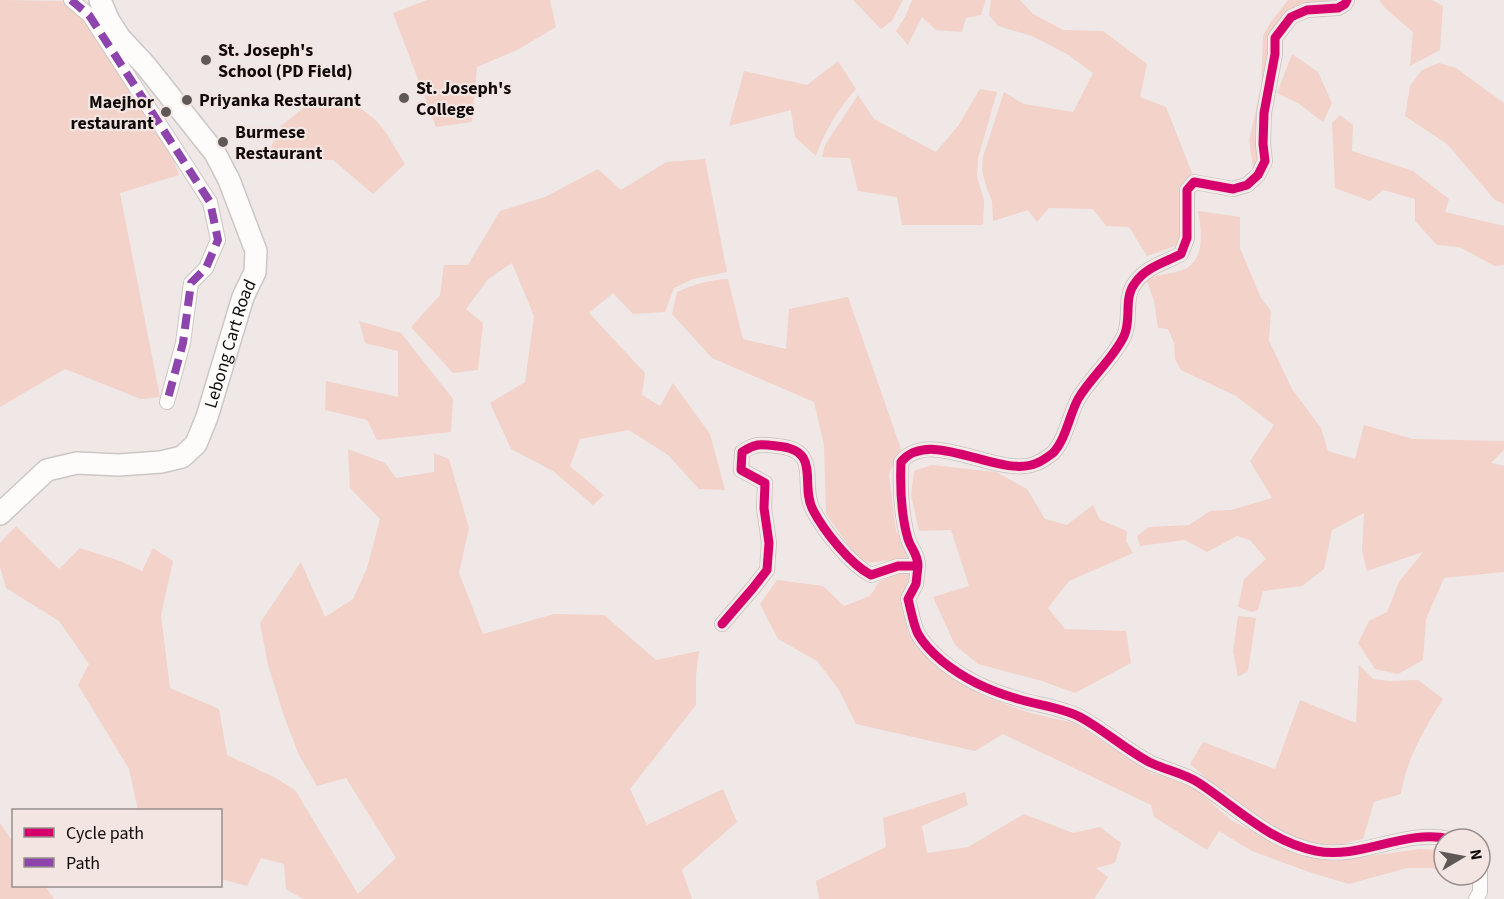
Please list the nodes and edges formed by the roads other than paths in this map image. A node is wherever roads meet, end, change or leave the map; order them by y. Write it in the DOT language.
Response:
graph roads {
  1 [pos="71,0"];
  2 [pos="99,0"];
  3 [pos="1347,0"];
  4 [pos="167,402"];
  5 [pos="0,514"];
  6 [pos="918,566"];
  7 [pos="722,624"];
  8 [pos="1432,835"];
  1 -- 4 [label="street"];
  2 -- 5 [label="highway, Lebong Cart Road"];
  3 -- 6 [label="street"];
  6 -- 7 [label="street"];
  6 -- 8 [label="street"];
}
